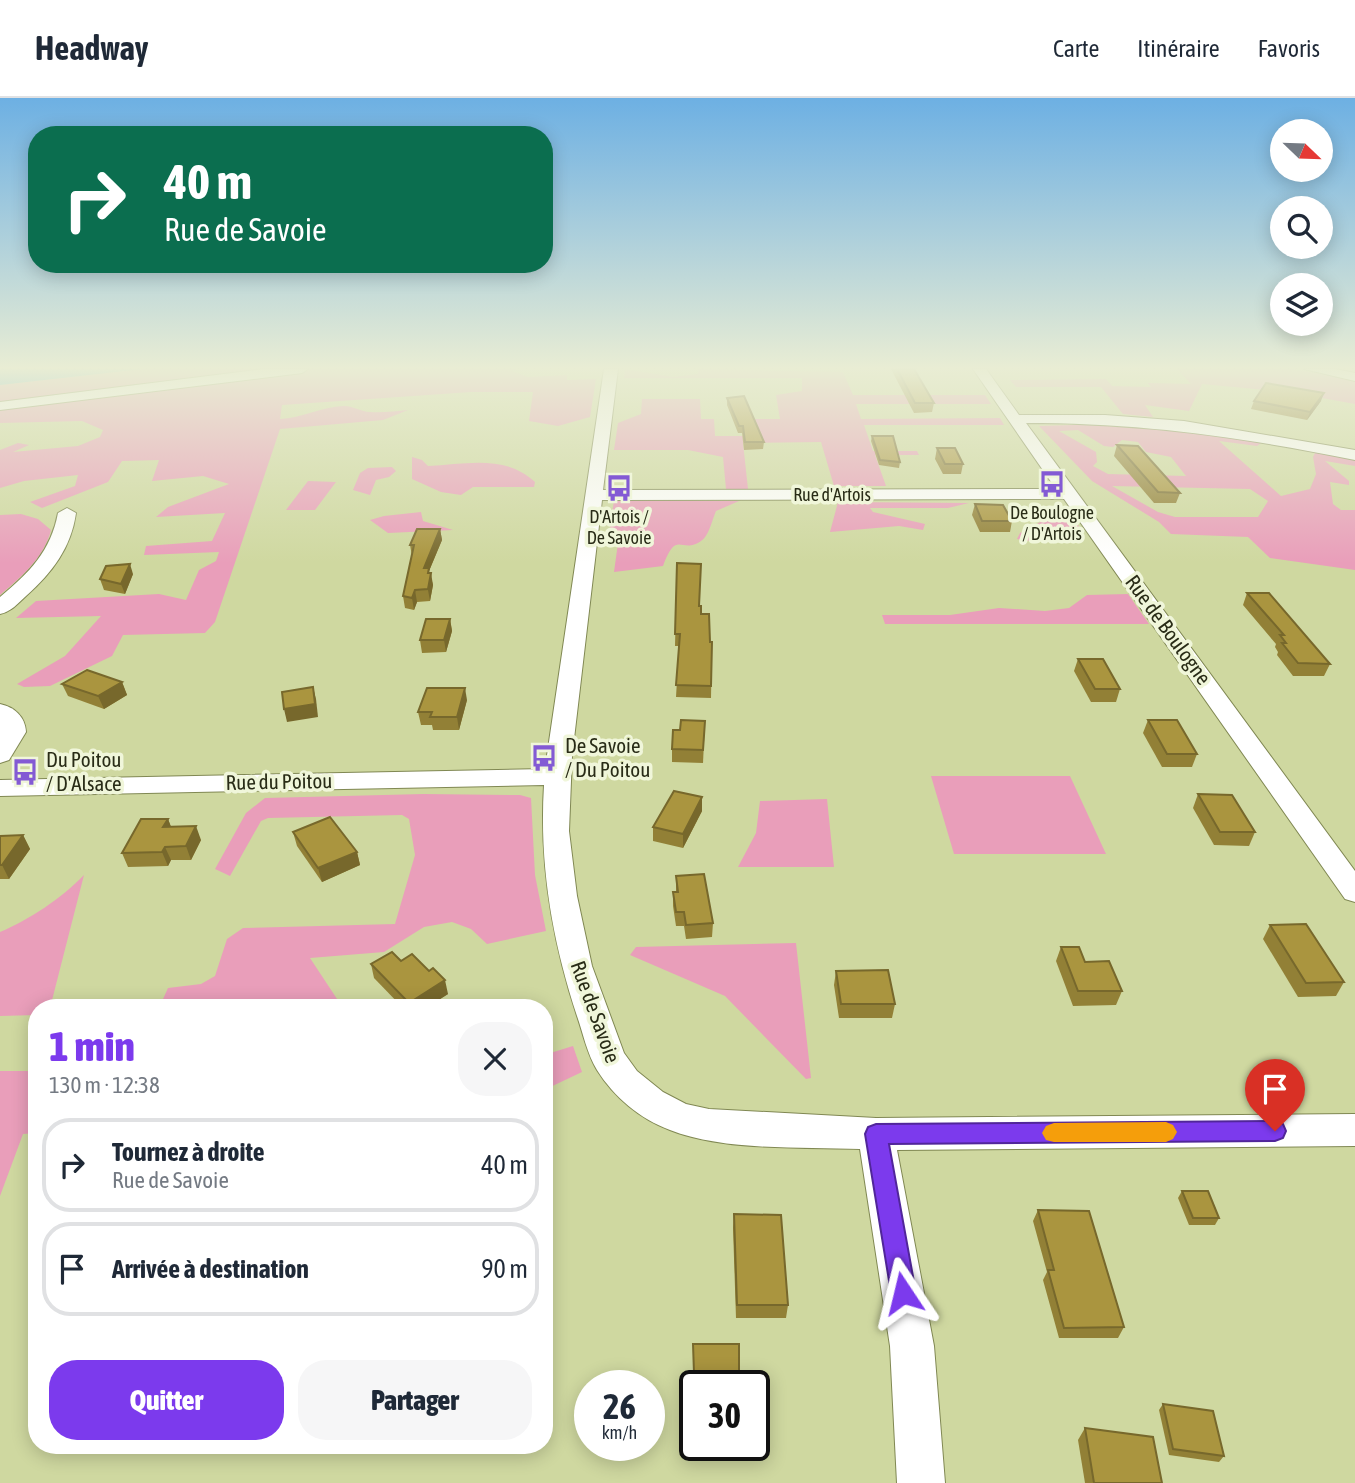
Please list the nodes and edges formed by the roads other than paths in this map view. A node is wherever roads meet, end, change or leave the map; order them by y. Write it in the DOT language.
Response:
graph roads {
  1 [pos="602,434"];
  2 [pos="1025,434"];
  3 [pos="1230,434"];
  4 [pos="1355,455"];
  5 [pos="1069,494"];
  6 [pos="594,495"];
  7 [pos="66,513"];
  8 [pos="0,608"];
  9 [pos="0,712"];
  10 [pos="0,755"];
  11 [pos="557,777"];
  12 [pos="0,788"];
  13 [pos="1355,892"];
  14 [pos="1355,1130"];
  15 [pos="876,1134"];
  16 [pos="921,1483"];
  1 -- 6 [label="street, Rue de Savoie"];
  2 -- 5 [label="street, Rue de Boulogne"];
  3 -- 4 [label="street"];
  5 -- 6 [label="street, Rue d'Artois"];
  5 -- 13 [label="street, Rue de Boulogne"];
  6 -- 11 [label="street, Rue de Savoie"];
  7 -- 8 [label="street"];
  9 -- 10 [label="street"];
  11 -- 12 [label="street, Rue du Poitou"];
  11 -- 15 [label="street, Rue de Savoie"];
  14 -- 15 [label="street, Rue de Savoie"];
  15 -- 16 [label="street"];
}
